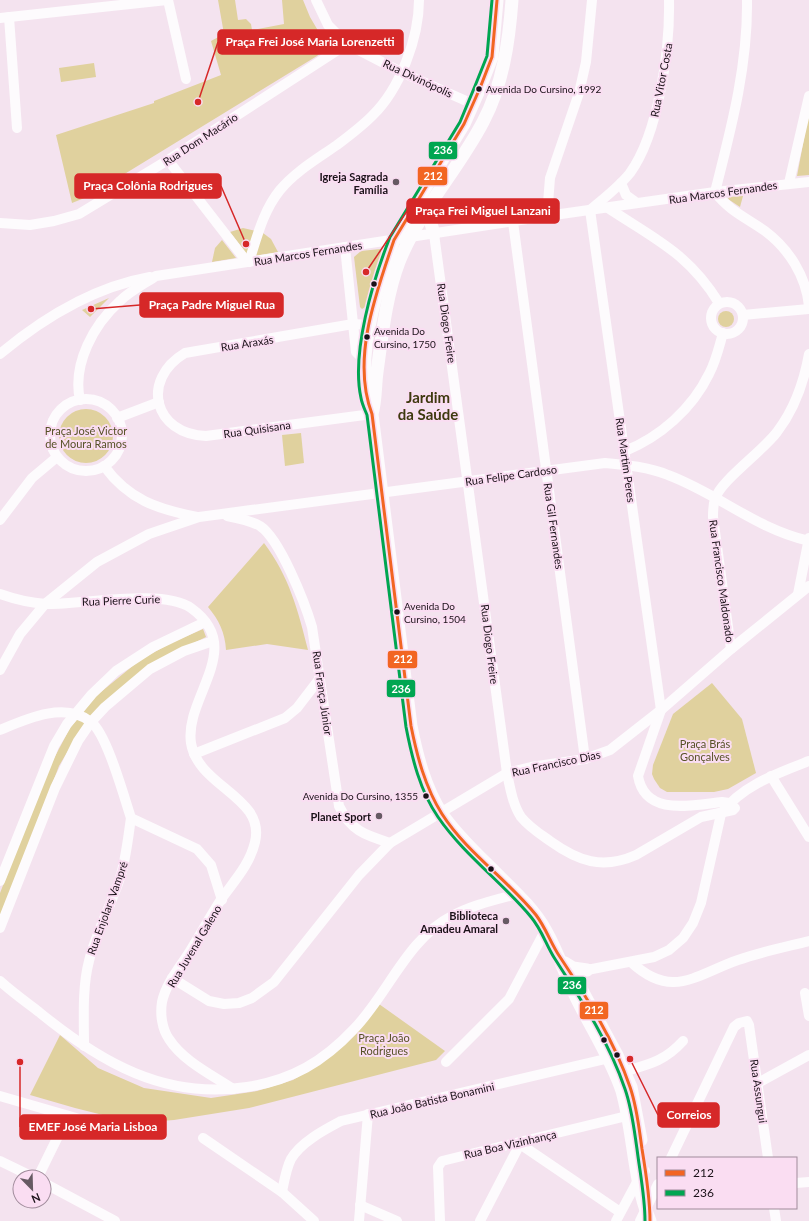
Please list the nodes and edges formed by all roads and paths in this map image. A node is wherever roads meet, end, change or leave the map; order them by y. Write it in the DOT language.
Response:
graph roads {
  1 [pos="167,0"];
  2 [pos="316,0"];
  3 [pos="419,0"];
  4 [pos="497,0"];
  5 [pos="512,0"];
  6 [pos="592,0"];
  7 [pos="670,0"];
  8 [pos="748,0"];
  9 [pos="5,17"];
  10 [pos="347,44"];
  11 [pos="401,72"];
  12 [pos="186,78"];
  13 [pos="809,96"];
  14 [pos="473,104"];
  15 [pos="17,128"];
  16 [pos="168,160"];
  17 [pos="809,182"];
  18 [pos="621,183"];
  19 [pos="789,183"];
  20 [pos="715,192"];
  21 [pos="637,203"];
  22 [pos="429,208"];
  23 [pos="608,208"];
  24 [pos="590,210"];
  25 [pos="547,216"];
  26 [pos="513,222"];
  27 [pos="0,224"];
  28 [pos="434,234"];
  29 [pos="410,237"];
  30 [pos="394,240"];
  31 [pos="345,247"];
  32 [pos="248,262"];
  33 [pos="156,276"];
  34 [pos="720,303"];
  35 [pos="809,306"];
  36 [pos="809,309"];
  37 [pos="743,315"];
  38 [pos="353,324"];
  39 [pos="369,325"];
  40 [pos="723,333"];
  41 [pos="0,354"];
  42 [pos="809,354"];
  43 [pos="364,356"];
  44 [pos="378,363"];
  45 [pos="80,400"];
  46 [pos="159,402"];
  47 [pos="372,414"];
  48 [pos="117,418"];
  49 [pos="625,451"];
  50 [pos="57,457"];
  51 [pos="626,465"];
  52 [pos="104,466"];
  53 [pos="547,470"];
  54 [pos="469,481"];
  55 [pos="381,493"];
  56 [pos="715,498"];
  57 [pos="272,507"];
  58 [pos="170,512"];
  59 [pos="215,515"];
  60 [pos="199,517"];
  61 [pos="0,520"];
  62 [pos="174,525"];
  63 [pos="260,527"];
  64 [pos="809,540"];
  65 [pos="809,586"];
  66 [pos="0,594"];
  67 [pos="798,594"];
  68 [pos="45,604"];
  69 [pos="205,622"];
  70 [pos="213,641"];
  71 [pos="732,649"];
  72 [pos="139,655"];
  73 [pos="150,669"];
  74 [pos="0,670"];
  75 [pos="320,678"];
  76 [pos="305,697"];
  77 [pos="324,704"];
  78 [pos="662,710"];
  79 [pos="75,714"];
  80 [pos="92,722"];
  81 [pos="0,730"];
  82 [pos="194,754"];
  83 [pos="586,759"];
  84 [pos="809,761"];
  85 [pos="507,774"];
  86 [pos="774,777"];
  87 [pos="39,782"];
  88 [pos="55,788"];
  89 [pos="697,804"];
  90 [pos="732,807"];
  91 [pos="441,813"];
  92 [pos="721,814"];
  93 [pos="131,818"];
  94 [pos="696,820"];
  95 [pos="809,836"];
  96 [pos="715,839"];
  97 [pos="390,843"];
  98 [pos="8,859"];
  99 [pos="26,865"];
  100 [pos="215,874"];
  101 [pos="0,881"];
  102 [pos="232,886"];
  103 [pos="517,894"];
  104 [pos="222,900"];
  105 [pos="0,928"];
  106 [pos="546,929"];
  107 [pos="809,941"];
  108 [pos="651,957"];
  109 [pos="562,960"];
  110 [pos="631,962"];
  111 [pos="592,969"];
  112 [pos="653,977"];
  113 [pos="172,978"];
  114 [pos="0,981"];
  115 [pos="575,986"];
  116 [pos="805,993"];
  117 [pos="809,1016"];
  118 [pos="683,1041"];
  119 [pos="84,1046"];
  120 [pos="809,1056"];
  121 [pos="613,1057"];
  122 [pos="446,1062"];
  123 [pos="206,1071"];
  124 [pos="619,1073"];
  125 [pos="758,1083"];
  126 [pos="210,1090"];
  127 [pos="233,1090"];
  128 [pos="0,1096"];
  129 [pos="368,1114"];
  130 [pos="632,1115"];
  131 [pos="68,1116"];
  132 [pos="144,1129"];
  133 [pos="203,1138"];
  134 [pos="520,1143"];
  135 [pos="671,1157"];
  136 [pos="768,1157"];
  137 [pos="0,1161"];
  138 [pos="16,1169"];
  139 [pos="42,1169"];
  140 [pos="642,1176"];
  141 [pos="809,1182"];
  142 [pos="797,1183"];
  143 [pos="52,1187"];
  144 [pos="657,1187"];
  145 [pos="282,1192"];
  146 [pos="360,1205"];
  147 [pos="774,1209"];
  148 [pos="647,1215"];
  149 [pos="618,1217"];
  150 [pos="115,1221"];
  151 [pos="314,1221"];
  152 [pos="358,1221"];
  153 [pos="397,1221"];
  154 [pos="440,1221"];
  155 [pos="480,1221"];
  156 [pos="776,1221"];
  1 -- 9 [label="street"];
  1 -- 12 [label="street"];
  2 -- 10 [label="street, Rua Divinópolis"];
  3 -- 11 [label="street"];
  4 -- 14 [label="main road"];
  5 -- 22 [label="main road"];
  6 -- 25 [label="street"];
  7 -- 18 [label="street, Rua Vitor Costa"];
  8 -- 20 [label="street"];
  9 -- 15 [label="street"];
  10 -- 11 [label="street, Rua Divinópolis"];
  10 -- 16 [label="street, Rua Dom Macário"];
  11 -- 14 [label="street, Rua Divinópolis"];
  11 -- 32 [label="street"];
  13 -- 19 [label="street"];
  14 -- 30 [label="main road"];
  16 -- 27 [label="street, Rua Dom Macário"];
  16 -- 32 [label="street"];
  17 -- 19 [label="street, Rua Marcos Fernandes"];
  18 -- 21 [label="street"];
  18 -- 24 [label="street, Rua Vitor Costa"];
  19 -- 20 [label="street, Rua Marcos Fernandes"];
  20 -- 21 [label="street, Rua Marcos Fernandes"];
  20 -- 35 [label="street"];
  21 -- 23 [label="street, Rua Marcos Fernandes"];
  22 -- 28 [label="main road"];
  22 -- 29 [label="main road"];
  23 -- 24 [label="street, Rua Marcos Fernandes"];
  23 -- 34 [label="street"];
  24 -- 25 [label="street, Rua Marcos Fernandes"];
  24 -- 49 [label="street, Rua Martim Peres"];
  25 -- 26 [label="street, Rua Marcos Fernandes"];
  26 -- 28 [label="street, Rua Marcos Fernandes"];
  26 -- 53 [label="street, Rua Gil Fernandes"];
  28 -- 29 [label="street, Rua Marcos Fernandes"];
  28 -- 54 [label="street, Rua Diogo Freire"];
  29 -- 30 [label="street, Rua Marcos Fernandes"];
  29 -- 44 [label="main road"];
  30 -- 31 [label="street, Rua Marcos Fernandes"];
  30 -- 39 [label="main road"];
  31 -- 32 [label="street, Rua Marcos Fernandes"];
  31 -- 38 [label="street"];
  32 -- 33 [label="street, Rua Marcos Fernandes"];
  33 -- 41 [label="street"];
  33 -- 45 [label="street, Rua Marcos Fernandes"];
  34 -- 37 [label="street"];
  34 -- 40 [label="street"];
  36 -- 37 [label="street"];
  37 -- 40 [label="street"];
  38 -- 39 [label="street, Rua Araxás"];
  38 -- 43 [label="street"];
  38 -- 46 [label="street, Rua Araxás"];
  39 -- 43 [label="main road"];
  39 -- 44 [label="main road"];
  40 -- 49 [label="street"];
  42 -- 56 [label="street"];
  43 -- 47 [label="main road"];
  44 -- 47 [label="main road"];
  45 -- 48 [label="street"];
  45 -- 50 [label="street"];
  46 -- 47 [label="street, Rua Quisisana"];
  46 -- 48 [label="street"];
  47 -- 55 [label="main road"];
  48 -- 52 [label="street"];
  49 -- 51 [label="street, Rua Martim Peres"];
  50 -- 52 [label="street"];
  50 -- 61 [label="street"];
  51 -- 53 [label="street, Rua Felipe Cardoso"];
  51 -- 56 [label="street, Rua Felipe Cardoso"];
  51 -- 78 [label="street, Rua Martim Peres"];
  52 -- 58 [label="street, Rua Felipe Cardoso"];
  53 -- 54 [label="street, Rua Felipe Cardoso"];
  53 -- 83 [label="street, Rua Gil Fernandes"];
  54 -- 55 [label="street, Rua Felipe Cardoso"];
  54 -- 85 [label="street, Rua Diogo Freire"];
  55 -- 57 [label="street, Rua Felipe Cardoso"];
  55 -- 91 [label="main road"];
  56 -- 64 [label="street, Rua Felipe Cardoso"];
  56 -- 71 [label="street, Rua Francisco Maldonado"];
  57 -- 59 [label="street, Rua Felipe Cardoso"];
  57 -- 63 [label="street"];
  58 -- 60 [label="street, Rua Felipe Cardoso"];
  58 -- 62 [label="street"];
  59 -- 60 [label="street, Rua Felipe Cardoso"];
  59 -- 63 [label="street, Rua França Júnior"];
  60 -- 62 [label="street, Rua Felipe Cardoso"];
  62 -- 68 [label="street, Rua Felipe Cardoso"];
  63 -- 75 [label="street, Rua França Júnior"];
  64 -- 67 [label="street"];
  65 -- 67 [label="street, Rua Francisco Dias"];
  66 -- 68 [label="street, Rua Pierre Curie"];
  67 -- 71 [label="street, Rua Francisco Dias"];
  68 -- 69 [label="street, Rua Pierre Curie"];
  68 -- 74 [label="street, Rua Felipe Cardoso"];
  69 -- 70 [label="street, Rua Pierre Curie"];
  69 -- 72 [label="street"];
  70 -- 73 [label="street"];
  70 -- 82 [label="street, Rua Pierre Curie"];
  71 -- 78 [label="street, Rua Francisco Dias"];
  72 -- 73 [label="street"];
  72 -- 79 [label="street"];
  73 -- 80 [label="street"];
  75 -- 76 [label="street"];
  75 -- 77 [label="street, Rua França Júnior"];
  76 -- 77 [label="street"];
  76 -- 82 [label="street"];
  77 -- 97 [label="street, Rua França Júnior"];
  78 -- 83 [label="street, Rua Francisco Dias"];
  78 -- 89 [label="street"];
  79 -- 80 [label="street"];
  79 -- 81 [label="street"];
  79 -- 87 [label="street"];
  80 -- 88 [label="street"];
  80 -- 93 [label="street"];
  82 -- 102 [label="street, Rua Pierre Curie"];
  83 -- 85 [label="street, Rua Francisco Dias"];
  84 -- 86 [label="street"];
  85 -- 91 [label="street, Rua Francisco Dias"];
  85 -- 94 [label="street, Rua Diogo Freire"];
  86 -- 90 [label="street"];
  86 -- 95 [label="street"];
  87 -- 88 [label="street"];
  87 -- 98 [label="street"];
  88 -- 99 [label="street"];
  89 -- 90 [label="street"];
  89 -- 94 [label="street"];
  90 -- 92 [label="street"];
  90 -- 96 [label="street"];
  91 -- 97 [label="street, Rua Francisco Dias"];
  91 -- 103 [label="main road"];
  92 -- 94 [label="street, Rua Diogo Freire"];
  92 -- 96 [label="street"];
  93 -- 100 [label="street, Rua Juvenal Galeno"];
  93 -- 119 [label="street, Rua Enjolars Vampré"];
  96 -- 108 [label="street"];
  97 -- 113 [label="street, Rua Francisco Dias"];
  98 -- 99 [label="street"];
  98 -- 101 [label="street"];
  99 -- 105 [label="street"];
  100 -- 102 [label="street, Rua Juvenal Galeno"];
  100 -- 104 [label="street, Rua Juvenal Galeno"];
  102 -- 104 [label="street, Rua Pierre Curie"];
  103 -- 106 [label="main road"];
  103 -- 127 [label="street"];
  104 -- 113 [label="street, Rua Juvenal Galeno"];
  106 -- 109 [label="main road"];
  106 -- 122 [label="street"];
  107 -- 112 [label="street"];
  108 -- 110 [label="street"];
  108 -- 112 [label="street"];
  109 -- 111 [label="main road"];
  109 -- 115 [label="main road"];
  110 -- 111 [label="street"];
  110 -- 112 [label="street"];
  111 -- 115 [label="street"];
  113 -- 123 [label="street, Rua Juvenal Galeno"];
  114 -- 119 [label="street"];
  115 -- 121 [label="main road"];
  116 -- 117 [label="street"];
  118 -- 124 [label="street"];
  119 -- 126 [label="street"];
  120 -- 125 [label="street"];
  121 -- 124 [label="main road"];
  121 -- 129 [label="street, Rua João Batista Bonamini"];
  123 -- 126 [label="street"];
  123 -- 127 [label="street, Rua Juvenal Galeno"];
  124 -- 130 [label="main road"];
  125 -- 135 [label="street, Rua Assungui"];
  125 -- 136 [label="street, Rua Assungui"];
  126 -- 127 [label="street"];
  128 -- 131 [label="street"];
  129 -- 145 [label="street, Rua João Batista Bonamini"];
  129 -- 146 [label="street"];
  130 -- 134 [label="street, Rua Boa Vizinhança"];
  130 -- 140 [label="main road"];
  131 -- 132 [label="street"];
  131 -- 139 [label="street"];
  133 -- 145 [label="street"];
  134 -- 149 [label="street"];
  134 -- 154 [label="street, Rua Boa Vizinhança"];
  134 -- 155 [label="street"];
  137 -- 138 [label="street"];
  140 -- 148 [label="main road"];
  140 -- 149 [label="street"];
  141 -- 142 [label="street"];
  143 -- 150 [label="street"];
  144 -- 148 [label="street"];
  145 -- 151 [label="street"];
  146 -- 152 [label="street"];
  146 -- 153 [label="street"];
  147 -- 156 [label="street"];
}
